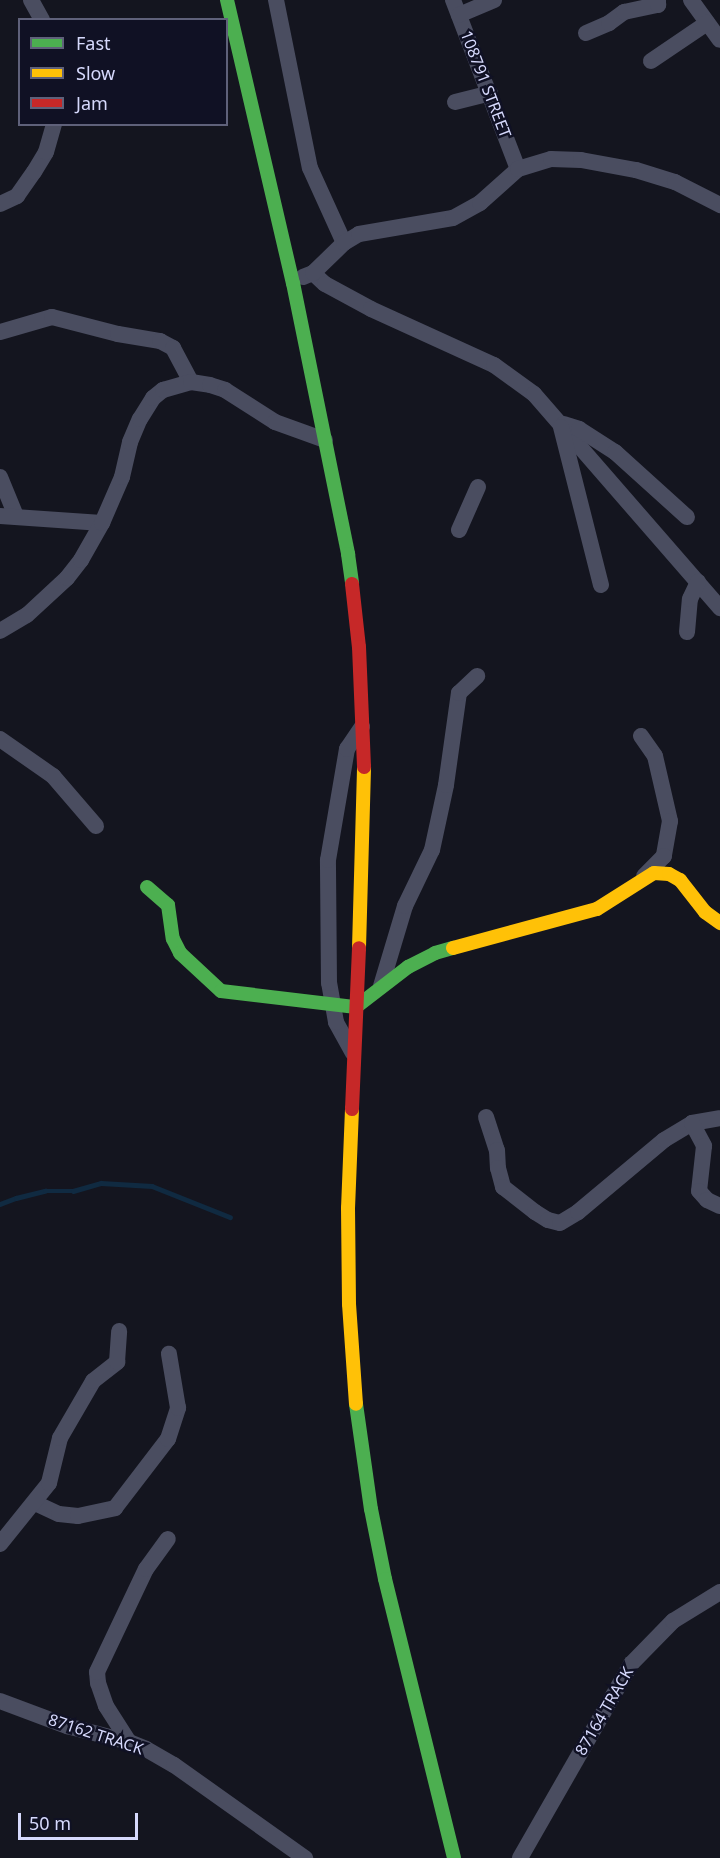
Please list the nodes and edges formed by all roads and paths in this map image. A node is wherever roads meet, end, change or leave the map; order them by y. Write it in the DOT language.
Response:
graph roads {
  1 [pos="31,0"];
  2 [pos="227,0"];
  3 [pos="276,0"];
  4 [pos="494,0"];
  5 [pos="658,0"];
  6 [pos="691,0"];
  7 [pos="456,8"];
  8 [pos="41,18"];
  9 [pos="707,23"];
  10 [pos="585,33"];
  11 [pos="720,40"];
  12 [pos="651,61"];
  13 [pos="490,93"];
  14 [pos="455,102"];
  15 [pos="53,126"];
  16 [pos="518,169"];
  17 [pos="0,204"];
  18 [pos="720,206"];
  19 [pos="344,243"];
  20 [pos="313,273"];
  21 [pos="293,283"];
  22 [pos="0,332"];
  23 [pos="191,382"];
  24 [pos="561,423"];
  25 [pos="325,440"];
  26 [pos="0,477"];
  27 [pos="478,487"];
  28 [pos="8,516"];
  29 [pos="687,517"];
  30 [pos="102,523"];
  31 [pos="459,530"];
  32 [pos="698,582"];
  33 [pos="601,585"];
  34 [pos="720,608"];
  35 [pos="0,631"];
  36 [pos="687,632"];
  37 [pos="477,676"];
  38 [pos="362,727"];
  39 [pos="641,736"];
  40 [pos="0,739"];
  41 [pos="96,826"];
  42 [pos="639,881"];
  43 [pos="147,887"];
  44 [pos="720,923"];
  45 [pos="381,986"];
  46 [pos="332,1005"];
  47 [pos="356,1007"];
  48 [pos="353,1053"];
  49 [pos="486,1117"];
  50 [pos="720,1118"];
  51 [pos="692,1123"];
  52 [pos="720,1206"];
  53 [pos="119,1331"];
  54 [pos="169,1354"];
  55 [pos="35,1503"];
  56 [pos="168,1539"];
  57 [pos="0,1544"];
  58 [pos="720,1592"];
  59 [pos="0,1701"];
  60 [pos="129,1742"];
  61 [pos="305,1858"];
  62 [pos="454,1858"];
  63 [pos="520,1858"];
  1 -- 8 [label="street"];
  2 -- 21 [label="main road"];
  3 -- 19 [label="street"];
  4 -- 7 [label="street"];
  5 -- 10 [label="street"];
  6 -- 9 [label="street"];
  7 -- 13 [label="street, 108791 STREET"];
  9 -- 11 [label="street"];
  9 -- 12 [label="street"];
  13 -- 14 [label="street"];
  13 -- 16 [label="street, 108791 STREET"];
  15 -- 17 [label="street"];
  16 -- 18 [label="street"];
  16 -- 19 [label="street"];
  19 -- 20 [label="street"];
  20 -- 21 [label="street"];
  20 -- 24 [label="street"];
  21 -- 25 [label="main road"];
  22 -- 23 [label="street"];
  23 -- 25 [label="street"];
  23 -- 30 [label="street"];
  24 -- 29 [label="street"];
  24 -- 32 [label="street"];
  24 -- 33 [label="street"];
  25 -- 38 [label="main road"];
  26 -- 28 [label="street"];
  27 -- 31 [label="street"];
  28 -- 30 [label="street"];
  30 -- 35 [label="street"];
  32 -- 34 [label="street"];
  32 -- 36 [label="street"];
  37 -- 45 [label="street"];
  38 -- 46 [label="street"];
  38 -- 47 [label="main road"];
  39 -- 42 [label="street"];
  40 -- 41 [label="street"];
  42 -- 44 [label="main road"];
  42 -- 45 [label="main road"];
  43 -- 46 [label="main road"];
  45 -- 47 [label="main road"];
  46 -- 47 [label="main road"];
  46 -- 48 [label="street"];
  47 -- 48 [label="main road"];
  48 -- 62 [label="main road"];
  49 -- 51 [label="street"];
  50 -- 51 [label="street"];
  51 -- 52 [label="street"];
  53 -- 55 [label="street"];
  54 -- 55 [label="street"];
  55 -- 57 [label="street"];
  56 -- 60 [label="street"];
  58 -- 63 [label="street, 87164 TRACK"];
  59 -- 60 [label="street, 87162 TRACK"];
  60 -- 61 [label="street, 87162 TRACK"];
}
